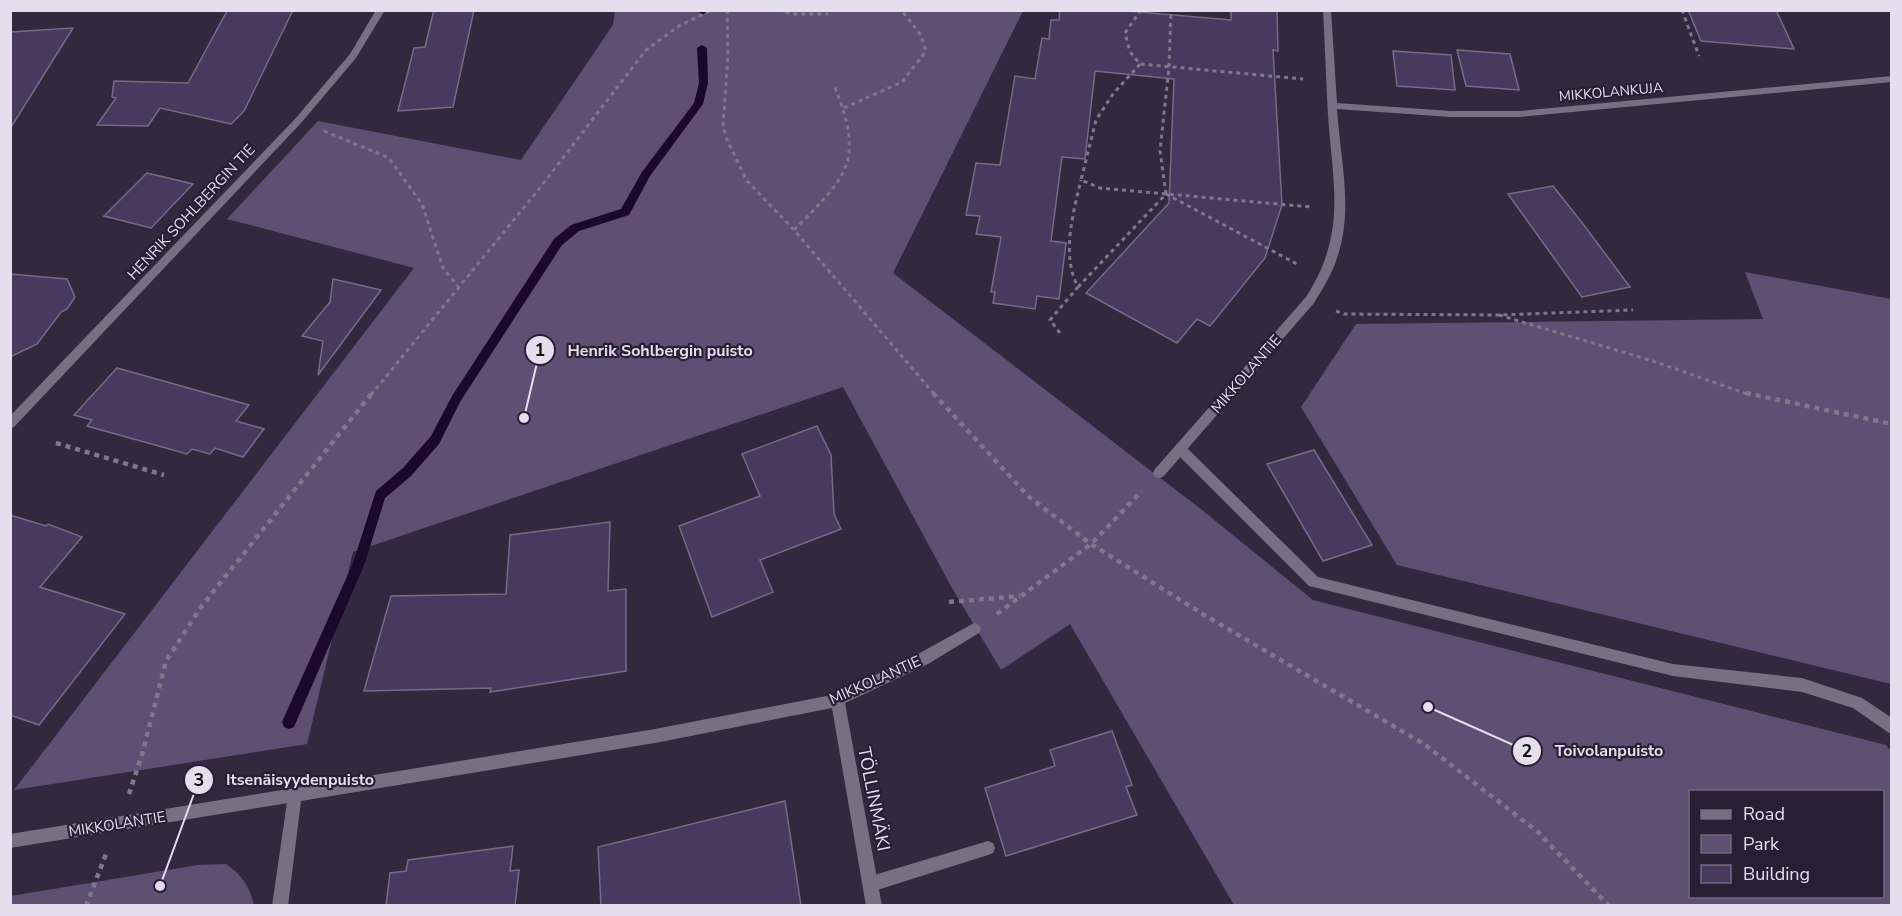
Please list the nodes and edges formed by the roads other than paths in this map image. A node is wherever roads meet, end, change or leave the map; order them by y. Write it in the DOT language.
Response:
graph roads {
  1 [pos="381,10"];
  2 [pos="1328,10"];
  3 [pos="1892,78"];
  4 [pos="1333,106"];
  5 [pos="10,424"];
  6 [pos="1180,449"];
  7 [pos="1159,473"];
  8 [pos="974,629"];
  9 [pos="838,700"];
  10 [pos="1892,728"];
  11 [pos="295,795"];
  12 [pos="10,841"];
  13 [pos="988,848"];
  14 [pos="871,884"];
  15 [pos="280,906"];
  16 [pos="874,906"];
  1 -- 5 [label="street, HENRIK SOHLBERGIN TIE"];
  2 -- 4 [label="street, MIKKOLANTIE"];
  3 -- 4 [label="street, MIKKOLANKUJA"];
  4 -- 6 [label="street, MIKKOLANTIE"];
  6 -- 7 [label="street, MIKKOLANTIE"];
  6 -- 10 [label="street"];
  8 -- 9 [label="street, MIKKOLANTIE"];
  9 -- 11 [label="street, MIKKOLANTIE"];
  9 -- 14 [label="street, TÖLLINMÄKI"];
  11 -- 12 [label="street, MIKKOLANTIE"];
  11 -- 15 [label="street"];
  13 -- 14 [label="street"];
  14 -- 16 [label="street, TÖLLINMÄKI"];
}
